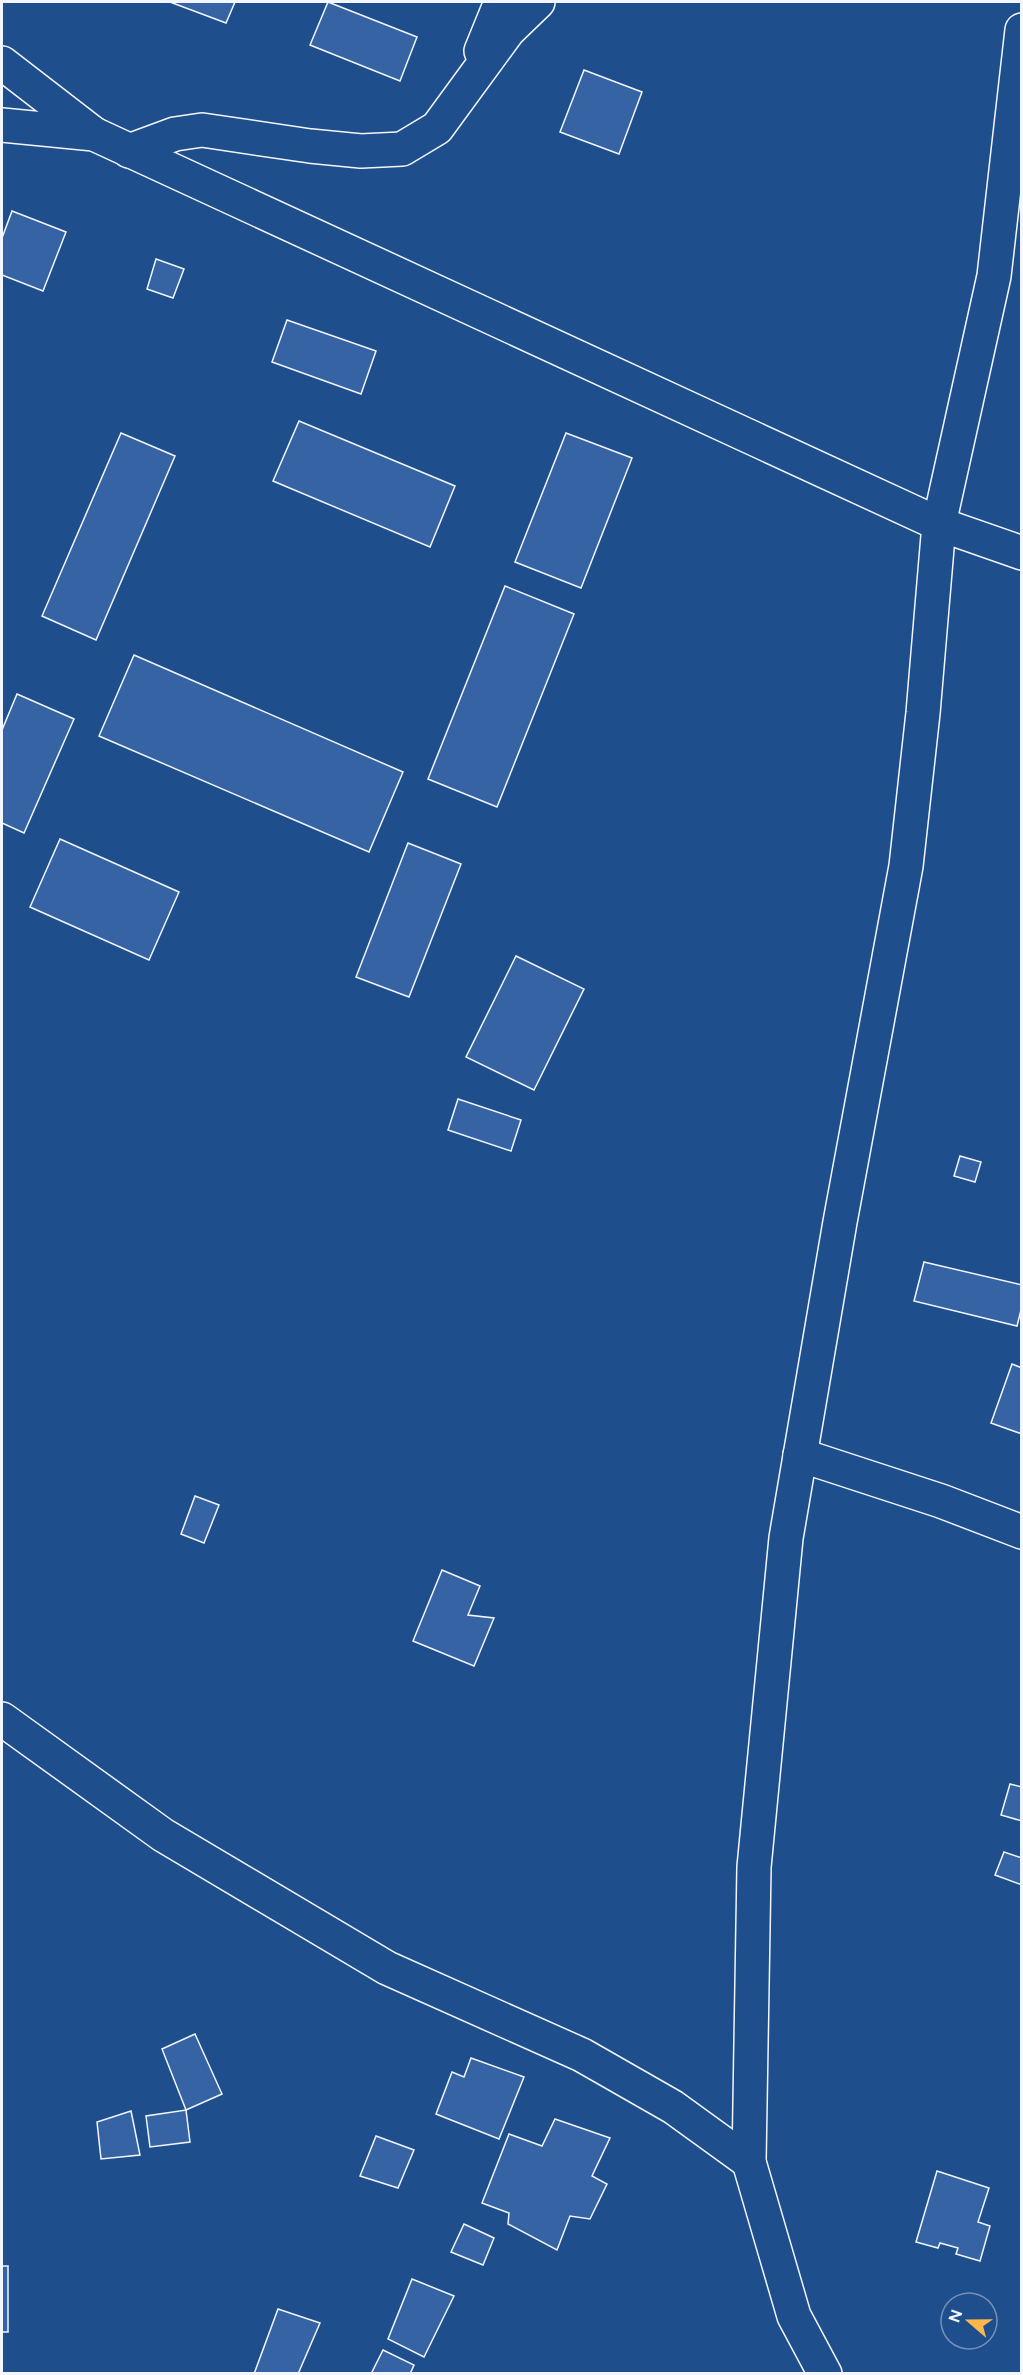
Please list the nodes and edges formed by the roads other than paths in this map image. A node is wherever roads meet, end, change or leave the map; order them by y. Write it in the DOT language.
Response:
graph roads {
  1 [pos="501,2"];
  2 [pos="538,2"];
  3 [pos="1022,30"];
  4 [pos="2,63"];
  5 [pos="466,88"];
  6 [pos="2,125"];
  7 [pos="94,134"];
  8 [pos="129,151"];
  9 [pos="1008,278"];
  10 [pos="939,524"];
  11 [pos="1022,553"];
  12 [pos="800,1455"];
  13 [pos="1022,1532"];
  14 [pos="2,1719"];
  15 [pos="749,2162"];
  16 [pos="825,2373"];
  1 -- 5 [label="street"];
  2 -- 5 [label="street"];
  3 -- 9 [label="street"];
  4 -- 7 [label="street"];
  5 -- 8 [label="street"];
  6 -- 7 [label="street"];
  7 -- 8 [label="street"];
  8 -- 10 [label="street"];
  9 -- 10 [label="street"];
  10 -- 11 [label="street"];
  10 -- 12 [label="street"];
  12 -- 13 [label="street"];
  12 -- 15 [label="street"];
  14 -- 15 [label="street"];
  15 -- 16 [label="street"];
}
